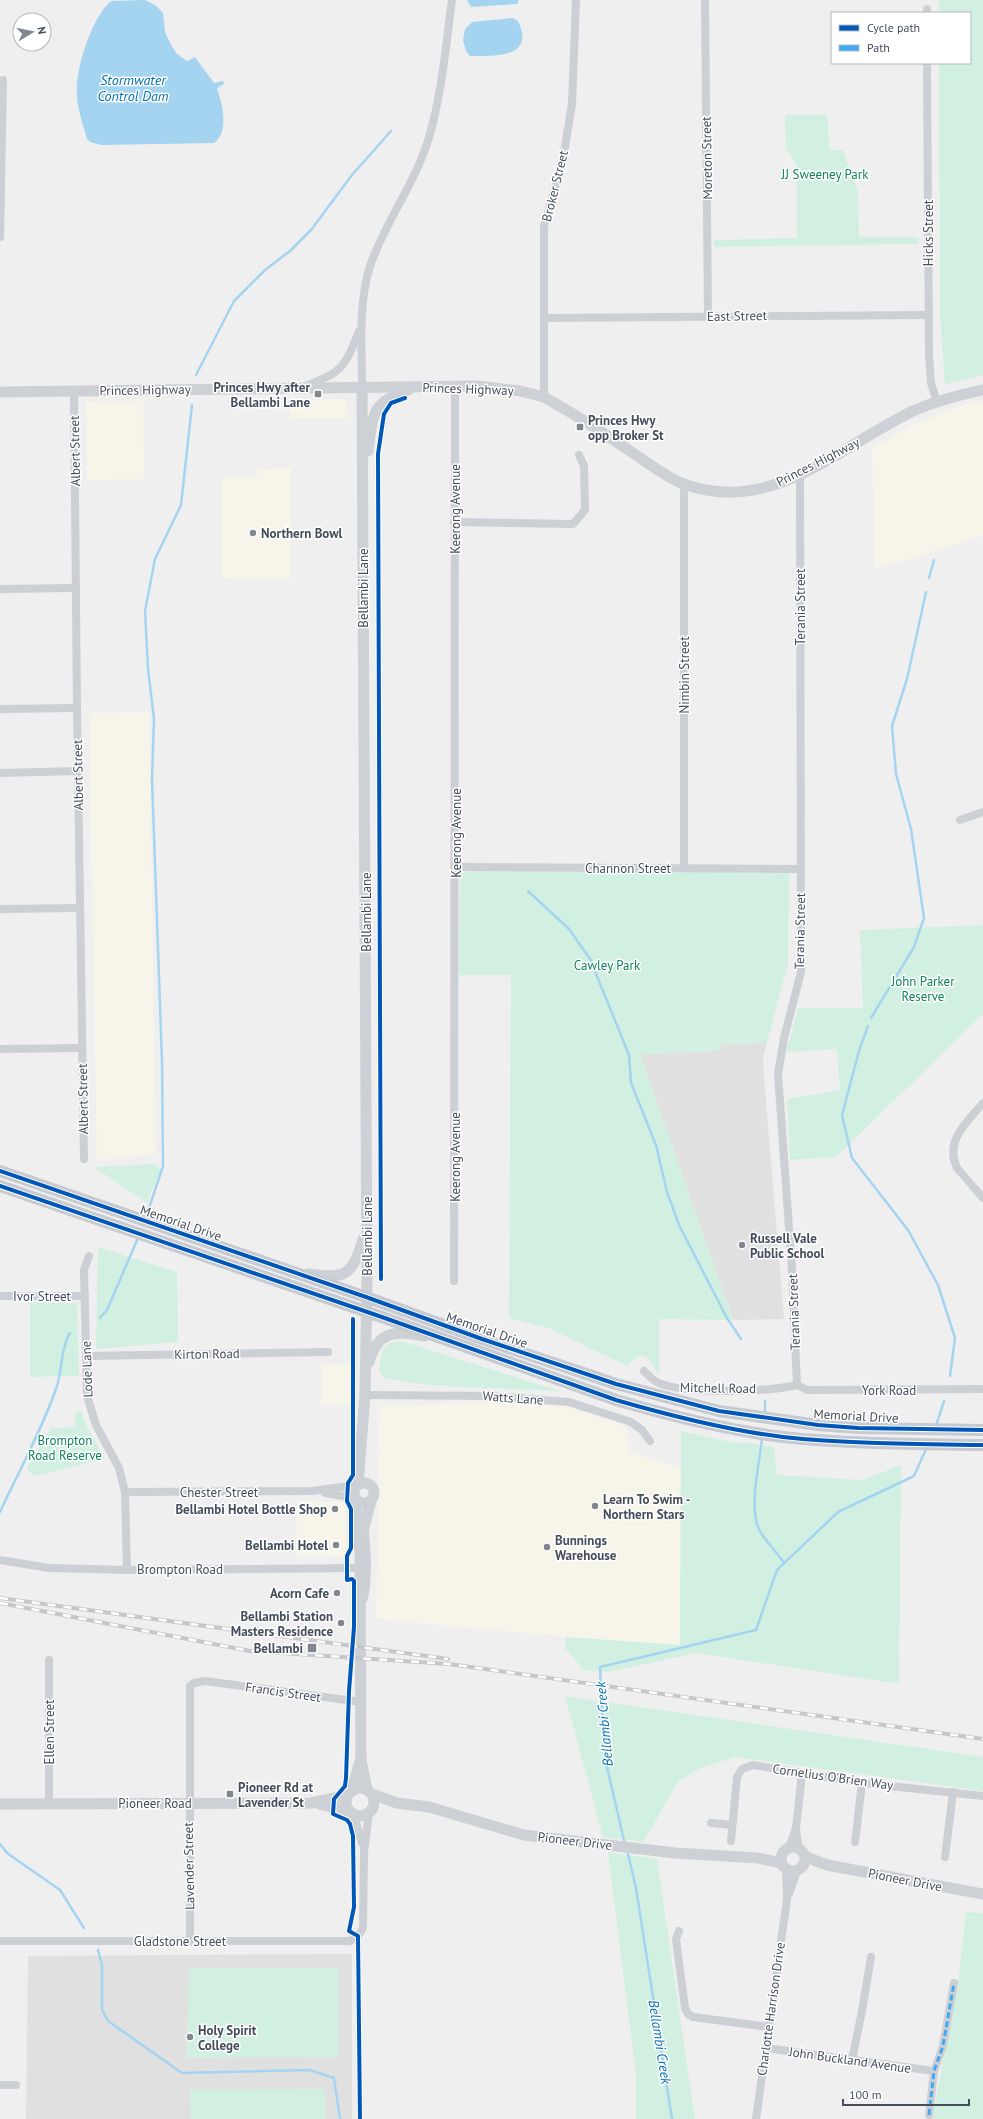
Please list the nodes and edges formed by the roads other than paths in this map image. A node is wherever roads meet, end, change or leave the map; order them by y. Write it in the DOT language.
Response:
graph roads {
  1 [pos="452,0"];
  2 [pos="576,0"];
  3 [pos="705,0"];
  4 [pos="927,64"];
  5 [pos="3,80"];
  6 [pos="0,237"];
  7 [pos="928,315"];
  8 [pos="708,316"];
  9 [pos="545,318"];
  10 [pos="361,326"];
  11 [pos="362,386"];
  12 [pos="416,386"];
  13 [pos="455,386"];
  14 [pos="302,387"];
  15 [pos="983,390"];
  16 [pos="74,391"];
  17 [pos="0,392"];
  18 [pos="544,397"];
  19 [pos="937,402"];
  20 [pos="579,455"];
  21 [pos="800,474"];
  22 [pos="684,483"];
  23 [pos="363,497"];
  24 [pos="454,522"];
  25 [pos="75,588"];
  26 [pos="0,589"];
  27 [pos="77,708"];
  28 [pos="0,709"];
  29 [pos="78,771"];
  30 [pos="0,773"];
  31 [pos="983,812"];
  32 [pos="960,820"];
  33 [pos="456,867"];
  34 [pos="684,868"];
  35 [pos="801,869"];
  36 [pos="80,908"];
  37 [pos="0,909"];
  38 [pos="82,1048"];
  39 [pos="0,1049"];
  40 [pos="983,1103"];
  41 [pos="84,1159"];
  42 [pos="0,1171"];
  43 [pos="0,1186"];
  44 [pos="983,1198"];
  45 [pos="366,1230"];
  46 [pos="89,1256"];
  47 [pos="294,1272"];
  48 [pos="454,1281"];
  49 [pos="0,1296"];
  50 [pos="85,1296"];
  51 [pos="366,1297"];
  52 [pos="366,1312"];
  53 [pos="446,1340"];
  54 [pos="328,1352"];
  55 [pos="86,1356"];
  56 [pos="644,1371"];
  57 [pos="365,1376"];
  58 [pos="797,1385"];
  59 [pos="983,1389"];
  60 [pos="365,1395"];
  61 [pos="983,1430"];
  62 [pos="363,1437"];
  63 [pos="650,1441"];
  64 [pos="983,1446"];
  65 [pos="358,1485"];
  66 [pos="372,1486"];
  67 [pos="312,1491"];
  68 [pos="125,1492"];
  69 [pos="356,1499"];
  70 [pos="371,1501"];
  71 [pos="364,1525"];
  72 [pos="360,1553"];
  73 [pos="0,1560"];
  74 [pos="360,1568"];
  75 [pos="127,1570"];
  76 [pos="360,1616"];
  77 [pos="49,1660"];
  78 [pos="204,1681"];
  79 [pos="361,1702"];
  80 [pos="360,1760"];
  81 [pos="802,1774"];
  82 [pos="862,1783"];
  83 [pos="369,1792"];
  84 [pos="953,1792"];
  85 [pos="350,1793"];
  86 [pos="983,1796"];
  87 [pos="189,1803"];
  88 [pos="311,1803"];
  89 [pos="397,1803"];
  90 [pos="0,1804"];
  91 [pos="49,1804"];
  92 [pos="370,1811"];
  93 [pos="352,1813"];
  94 [pos="711,1823"];
  95 [pos="732,1825"];
  96 [pos="730,1841"];
  97 [pos="855,1842"];
  98 [pos="364,1852"];
  99 [pos="945,1857"];
  100 [pos="793,1860"];
  101 [pos="983,1894"];
  102 [pos="679,1931"];
  103 [pos="0,1941"];
  104 [pos="190,1942"];
  105 [pos="871,1957"];
  106 [pos="954,1983"];
  107 [pos="769,2027"];
  108 [pos="766,2048"];
  109 [pos="852,2060"];
  110 [pos="934,2071"];
  111 [pos="0,2085"];
  112 [pos="16,2085"];
  113 [pos="929,2115"];
  114 [pos="756,2119"];
  1 -- 10 [label="street"];
  2 -- 9 [label="street, Broker Street"];
  3 -- 8 [label="street, Moreton Street"];
  4 -- 7 [label="street, Hicks Street"];
  5 -- 6 [label="street"];
  7 -- 8 [label="street, East Street"];
  7 -- 19 [label="street, Hicks Street"];
  8 -- 9 [label="street, East Street"];
  9 -- 18 [label="street, Broker Street"];
  10 -- 11 [label="street"];
  10 -- 14 [label="street"];
  11 -- 12 [label="main road, Princes Highway"];
  11 -- 14 [label="main road, Princes Highway"];
  11 -- 23 [label="main road, Bellambi Lane"];
  12 -- 13 [label="main road, Princes Highway"];
  12 -- 23 [label="main road"];
  13 -- 18 [label="main road, Princes Highway"];
  13 -- 24 [label="street, Keerong Avenue"];
  14 -- 16 [label="main road, Princes Highway"];
  15 -- 19 [label="main road, Princes Highway"];
  16 -- 17 [label="main road, Princes Highway"];
  16 -- 25 [label="street, Albert Street"];
  18 -- 22 [label="main road, Princes Highway"];
  19 -- 21 [label="main road, Princes Highway"];
  20 -- 24 [label="street"];
  21 -- 22 [label="main road, Princes Highway"];
  21 -- 35 [label="street, Terania Street"];
  22 -- 34 [label="street, Nimbin Street"];
  23 -- 45 [label="main road, Bellambi Lane"];
  24 -- 33 [label="street, Keerong Avenue"];
  25 -- 26 [label="street"];
  25 -- 27 [label="street, Albert Street"];
  27 -- 28 [label="street"];
  27 -- 29 [label="street, Albert Street"];
  29 -- 30 [label="street"];
  29 -- 36 [label="street, Albert Street"];
  31 -- 32 [label="street"];
  33 -- 34 [label="street, Channon Street"];
  33 -- 48 [label="street, Keerong Avenue"];
  34 -- 35 [label="street, Channon Street"];
  35 -- 58 [label="street, Terania Street"];
  36 -- 37 [label="street"];
  36 -- 38 [label="street, Albert Street"];
  38 -- 39 [label="street"];
  38 -- 41 [label="street, Albert Street"];
  40 -- 44 [label="street"];
  42 -- 47 [label="main road, Memorial Drive"];
  43 -- 52 [label="main road, Memorial Drive"];
  45 -- 47 [label="main road"];
  45 -- 51 [label="main road, Bellambi Lane"];
  46 -- 50 [label="street, Lode Lane"];
  47 -- 51 [label="main road, Memorial Drive"];
  49 -- 50 [label="street, Ivor Street"];
  50 -- 55 [label="street, Lode Lane"];
  51 -- 52 [label="main road, Bellambi Lane"];
  51 -- 61 [label="main road, Memorial Drive"];
  52 -- 53 [label="main road, Memorial Drive"];
  52 -- 57 [label="main road, Bellambi Lane"];
  53 -- 57 [label="main road"];
  53 -- 64 [label="main road, Memorial Drive"];
  54 -- 55 [label="street, Kirton Road"];
  55 -- 68 [label="street, Lode Lane"];
  56 -- 58 [label="street, Mitchell Road"];
  57 -- 60 [label="main road, Bellambi Lane"];
  58 -- 59 [label="street, York Road"];
  60 -- 62 [label="main road, Bellambi Lane"];
  60 -- 63 [label="street, Watts Lane"];
  62 -- 65 [label="main road"];
  62 -- 66 [label="main road"];
  65 -- 66 [label="main road"];
  65 -- 67 [label="street"];
  65 -- 69 [label="main road"];
  66 -- 70 [label="main road"];
  67 -- 68 [label="street, Chester Street"];
  67 -- 69 [label="street"];
  68 -- 75 [label="street, Lode Lane"];
  69 -- 70 [label="main road"];
  69 -- 72 [label="main road"];
  70 -- 71 [label="main road"];
  71 -- 72 [label="main road"];
  71 -- 76 [label="street"];
  72 -- 74 [label="main road"];
  73 -- 75 [label="street, Brompton Road"];
  74 -- 75 [label="street, Brompton Road"];
  74 -- 76 [label="main road"];
  76 -- 79 [label="main road"];
  77 -- 91 [label="street, Ellen Street"];
  78 -- 79 [label="street, Francis Street"];
  78 -- 87 [label="street, Lavender Street"];
  79 -- 80 [label="main road"];
  80 -- 83 [label="main road"];
  80 -- 85 [label="main road"];
  81 -- 82 [label="street, Cornelius O'Brien Way"];
  81 -- 95 [label="street, Cornelius O'Brien Way"];
  81 -- 100 [label="street, Charlotte Harrison Drive"];
  82 -- 84 [label="street, Cornelius O'Brien Way"];
  82 -- 97 [label="street"];
  83 -- 85 [label="main road, Pioneer Road"];
  83 -- 89 [label="main road, Pioneer Drive"];
  83 -- 92 [label="main road"];
  84 -- 86 [label="street, Cornelius O'Brien Way"];
  84 -- 99 [label="street"];
  85 -- 88 [label="main road, Pioneer Road"];
  85 -- 93 [label="main road"];
  87 -- 88 [label="main road, Pioneer Road"];
  87 -- 91 [label="main road, Pioneer Road"];
  87 -- 104 [label="street, Lavender Street"];
  88 -- 93 [label="main road, Pioneer Road"];
  89 -- 92 [label="main road, Pioneer Drive"];
  89 -- 100 [label="main road, Pioneer Drive"];
  90 -- 91 [label="main road, Pioneer Road"];
  92 -- 93 [label="main road, Pioneer Road"];
  92 -- 98 [label="street"];
  93 -- 98 [label="street"];
  94 -- 95 [label="street"];
  95 -- 96 [label="street, Cornelius O'Brien Way"];
  98 -- 104 [label="street, Gladstone Street"];
  100 -- 101 [label="main road, Pioneer Drive"];
  100 -- 107 [label="street, Charlotte Harrison Drive"];
  102 -- 107 [label="street"];
  103 -- 104 [label="street, Gladstone Street"];
  105 -- 109 [label="street"];
  106 -- 110 [label="street"];
  107 -- 108 [label="street, Charlotte Harrison Drive"];
  108 -- 109 [label="street, John Buckland Avenue"];
  108 -- 114 [label="street, Charlotte Harrison Drive"];
  109 -- 110 [label="street, John Buckland Avenue"];
  110 -- 113 [label="street"];
  111 -- 112 [label="street"];
}
